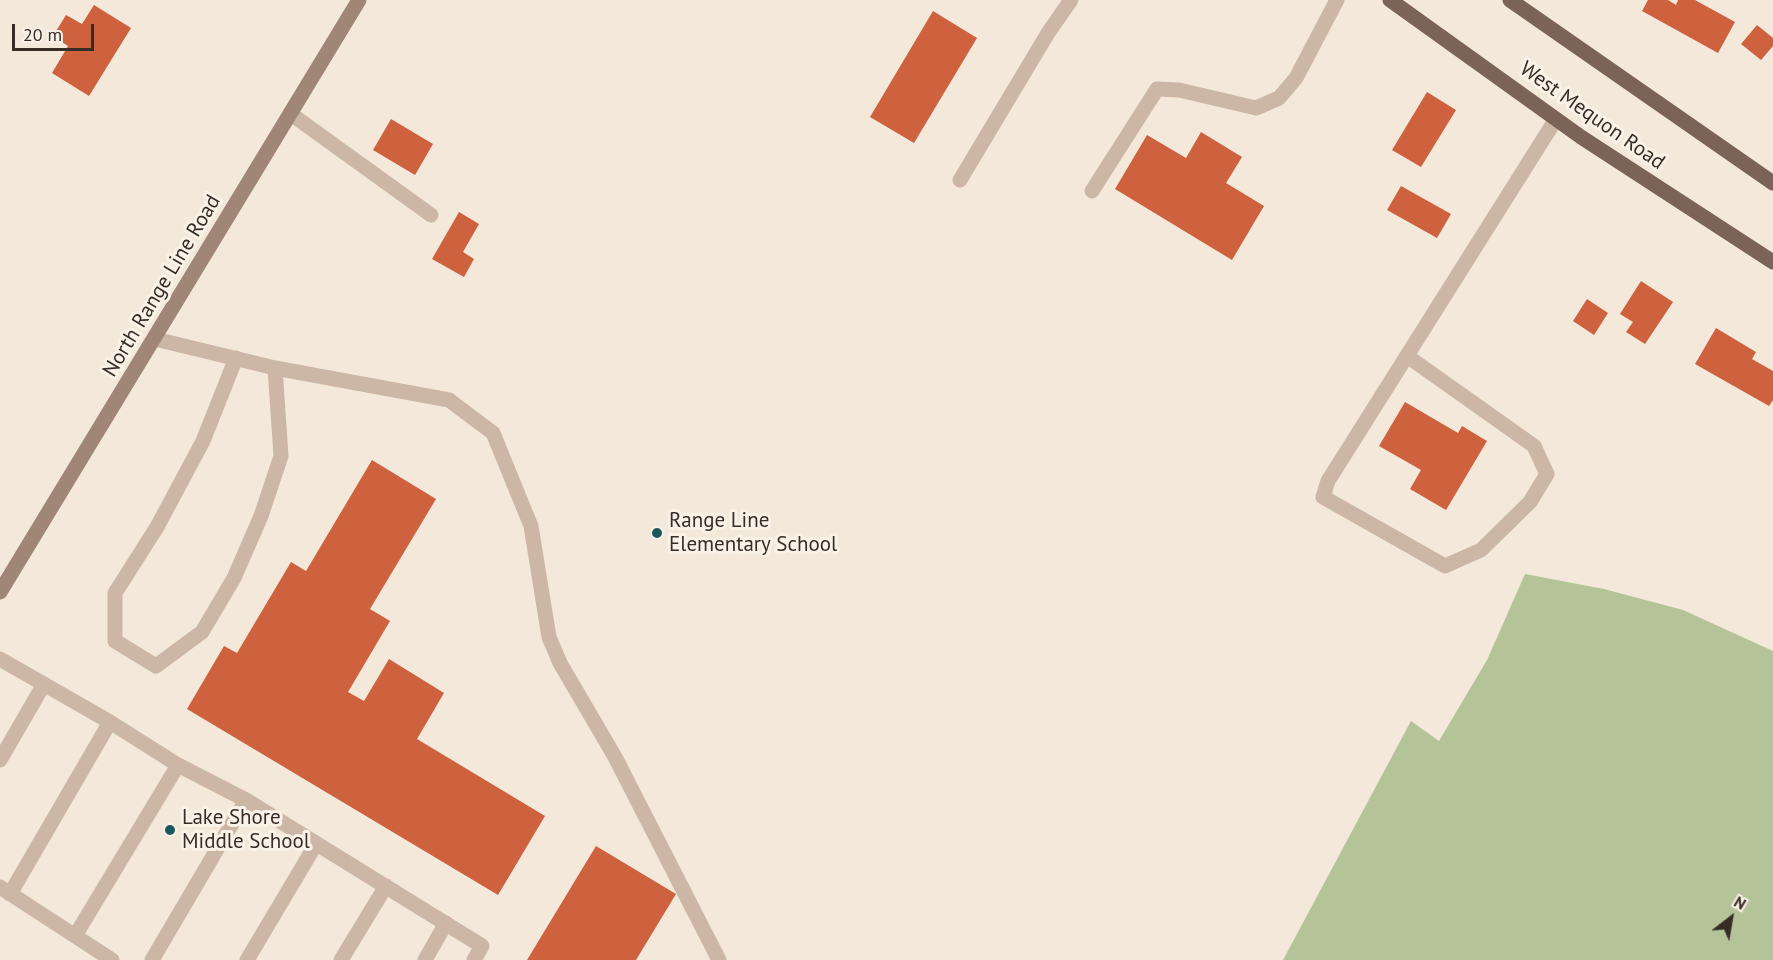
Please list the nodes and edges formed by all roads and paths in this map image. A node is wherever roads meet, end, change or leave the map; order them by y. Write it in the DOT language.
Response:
graph roads {
  1 [pos="359,0"];
  2 [pos="1071,0"];
  3 [pos="1337,0"];
  4 [pos="1390,0"];
  5 [pos="1510,0"];
  6 [pos="291,114"];
  7 [pos="1556,119"];
  8 [pos="960,180"];
  9 [pos="1773,183"];
  10 [pos="1092,191"];
  11 [pos="431,215"];
  12 [pos="1773,262"];
  13 [pos="155,339"];
  14 [pos="1407,356"];
  15 [pos="236,358"];
  16 [pos="275,368"];
  17 [pos="0,592"];
  18 [pos="0,658"];
  19 [pos="44,684"];
  20 [pos="111,722"];
  21 [pos="0,759"];
  22 [pos="178,765"];
  23 [pos="246,800"];
  24 [pos="316,844"];
  25 [pos="386,886"];
  26 [pos="5,891"];
  27 [pos="446,923"];
  28 [pos="75,936"];
  29 [pos="112,960"];
  30 [pos="152,960"];
  31 [pos="247,960"];
  32 [pos="341,960"];
  33 [pos="425,960"];
  34 [pos="474,960"];
  35 [pos="719,960"];
  1 -- 6 [label="street, North Range Line Road"];
  2 -- 8 [label="lane"];
  3 -- 10 [label="lane"];
  4 -- 7 [label="main road, West Mequon Road"];
  5 -- 9 [label="main road"];
  6 -- 11 [label="lane"];
  6 -- 13 [label="street, North Range Line Road"];
  7 -- 12 [label="main road, West Mequon Road"];
  7 -- 14 [label="lane"];
  13 -- 15 [label="lane"];
  13 -- 17 [label="street, North Range Line Road"];
  14 -- 14 [label="lane"];
  15 -- 16 [label="lane"];
  15 -- 16 [label="lane"];
  16 -- 35 [label="lane"];
  18 -- 19 [label="lane"];
  19 -- 20 [label="lane"];
  19 -- 21 [label="lane"];
  20 -- 22 [label="lane"];
  20 -- 26 [label="lane"];
  22 -- 23 [label="lane"];
  22 -- 28 [label="lane"];
  23 -- 24 [label="lane"];
  23 -- 30 [label="lane"];
  24 -- 25 [label="lane"];
  24 -- 31 [label="lane"];
  25 -- 27 [label="lane"];
  25 -- 32 [label="lane"];
  26 -- 28 [label="lane"];
  27 -- 33 [label="lane"];
  27 -- 34 [label="lane"];
  28 -- 29 [label="lane"];
}
